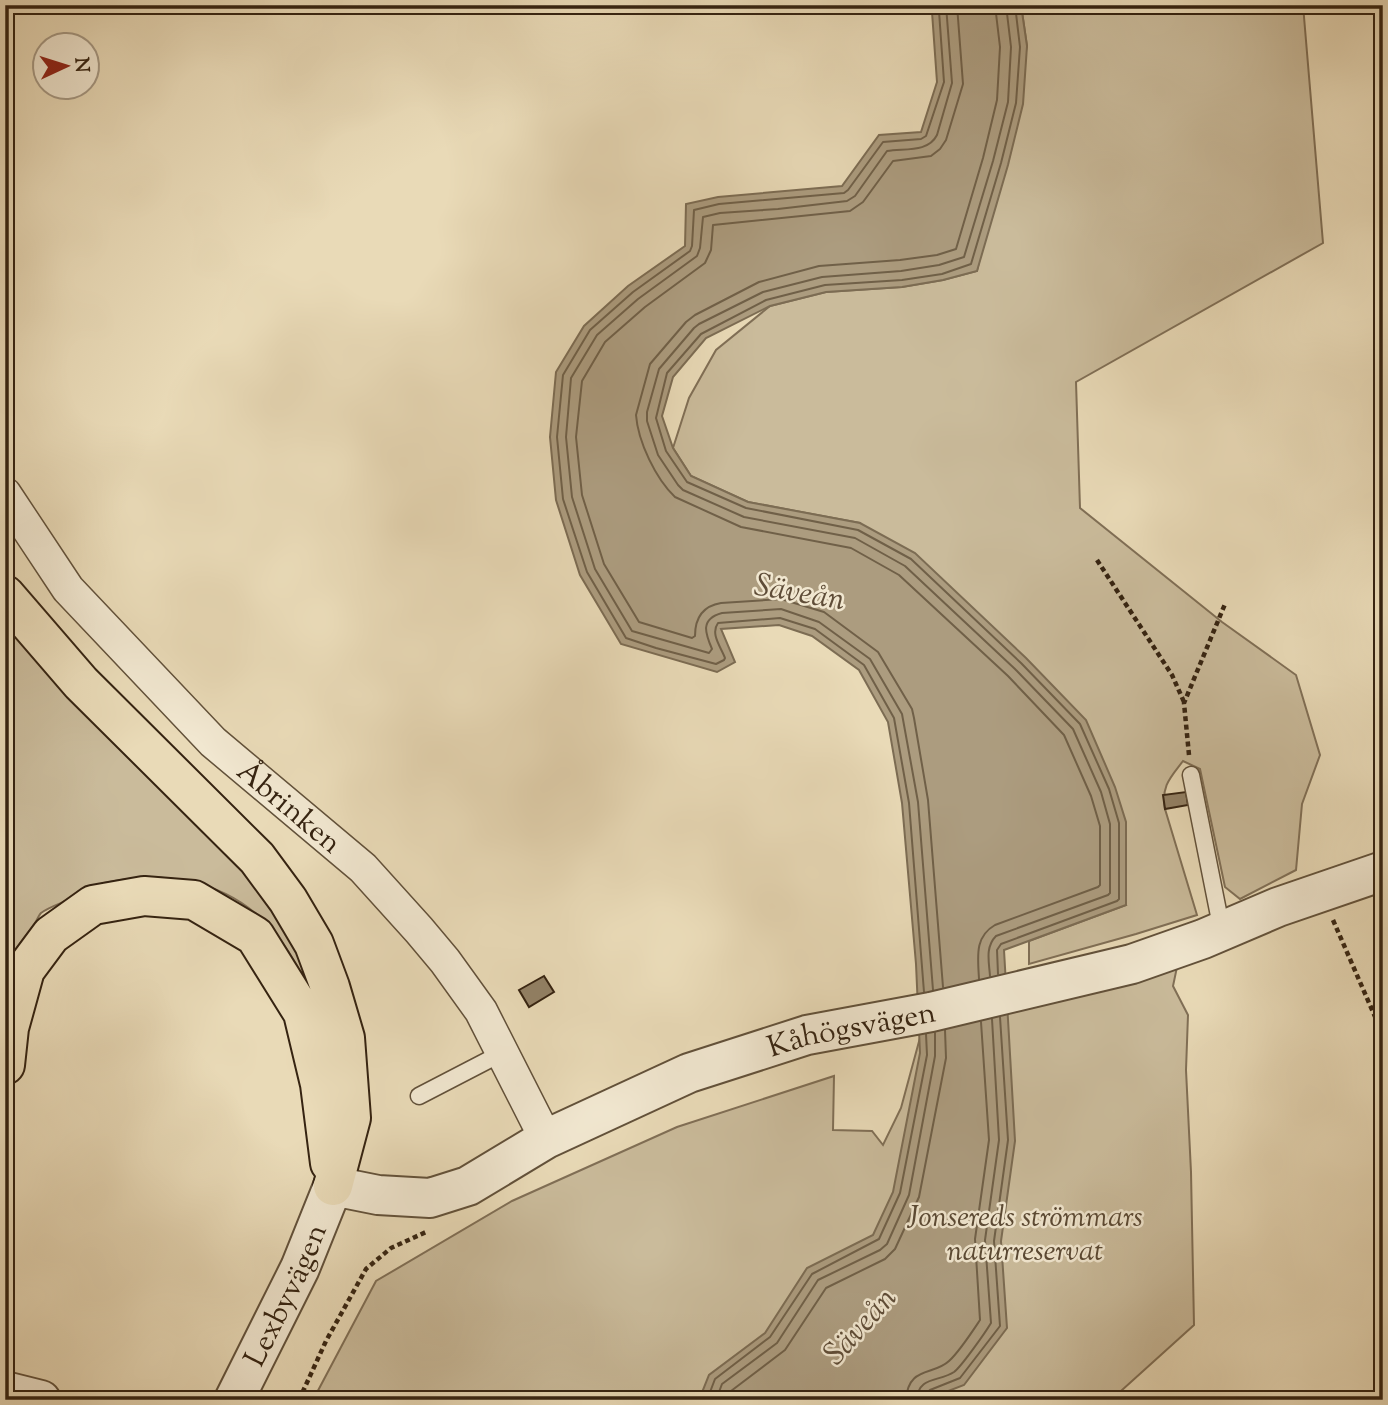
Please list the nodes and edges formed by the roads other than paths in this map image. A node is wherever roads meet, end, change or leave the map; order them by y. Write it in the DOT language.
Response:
graph roads {
  1 [pos="5,494"];
  2 [pos="5,595"];
  3 [pos="1191,775"];
  4 [pos="1383,871"];
  5 [pos="1222,931"];
  6 [pos="502,1053"];
  7 [pos="5,1065"];
  8 [pos="419,1096"];
  9 [pos="546,1139"];
  10 [pos="333,1186"];
  11 [pos="5,1391"];
  12 [pos="41,1400"];
  13 [pos="234,1400"];
  1 -- 6 [label="street, Åbrinken"];
  2 -- 10 [label="highway"];
  3 -- 5 [label="lane"];
  4 -- 5 [label="street, Kåhögsvägen"];
  5 -- 9 [label="street, Kåhögsvägen"];
  6 -- 8 [label="lane"];
  6 -- 9 [label="street, Åbrinken"];
  7 -- 10 [label="highway"];
  9 -- 10 [label="street, Kåhögsvägen"];
  10 -- 13 [label="street, Lexbyvägen"];
  11 -- 12 [label="street"];
}
